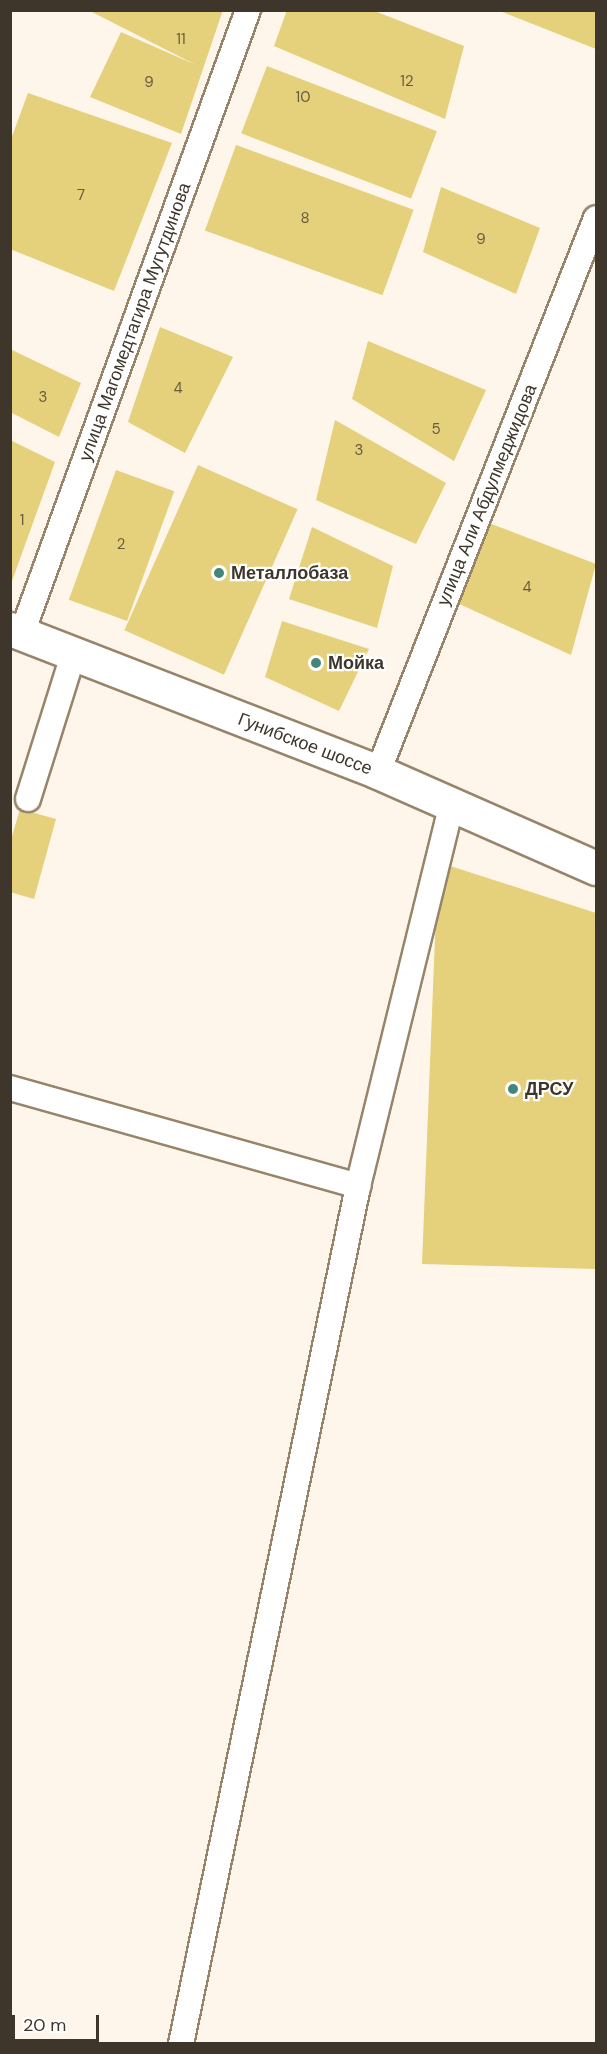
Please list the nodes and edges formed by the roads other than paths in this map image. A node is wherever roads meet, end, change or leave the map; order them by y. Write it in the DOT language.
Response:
graph roads {
  1 [pos="248,10"];
  2 [pos="597,218"];
  3 [pos="16,631"];
  4 [pos="74,652"];
  5 [pos="378,772"];
  6 [pos="28,799"];
  7 [pos="452,804"];
  8 [pos="597,868"];
  9 [pos="10,1088"];
  10 [pos="358,1186"];
  11 [pos="181,2043"];
  1 -- 3 [label="street, улица Магомедтагира Мугутдинова"];
  2 -- 5 [label="street, улица Али Абдулмеджидова"];
  3 -- 4 [label="main road, Гунибское шоссе"];
  4 -- 5 [label="main road, Гунибское шоссе"];
  4 -- 6 [label="street"];
  5 -- 7 [label="main road, Гунибское шоссе"];
  7 -- 8 [label="main road, Гунибское шоссе"];
  7 -- 10 [label="street"];
  9 -- 10 [label="street"];
  10 -- 11 [label="street"];
}
